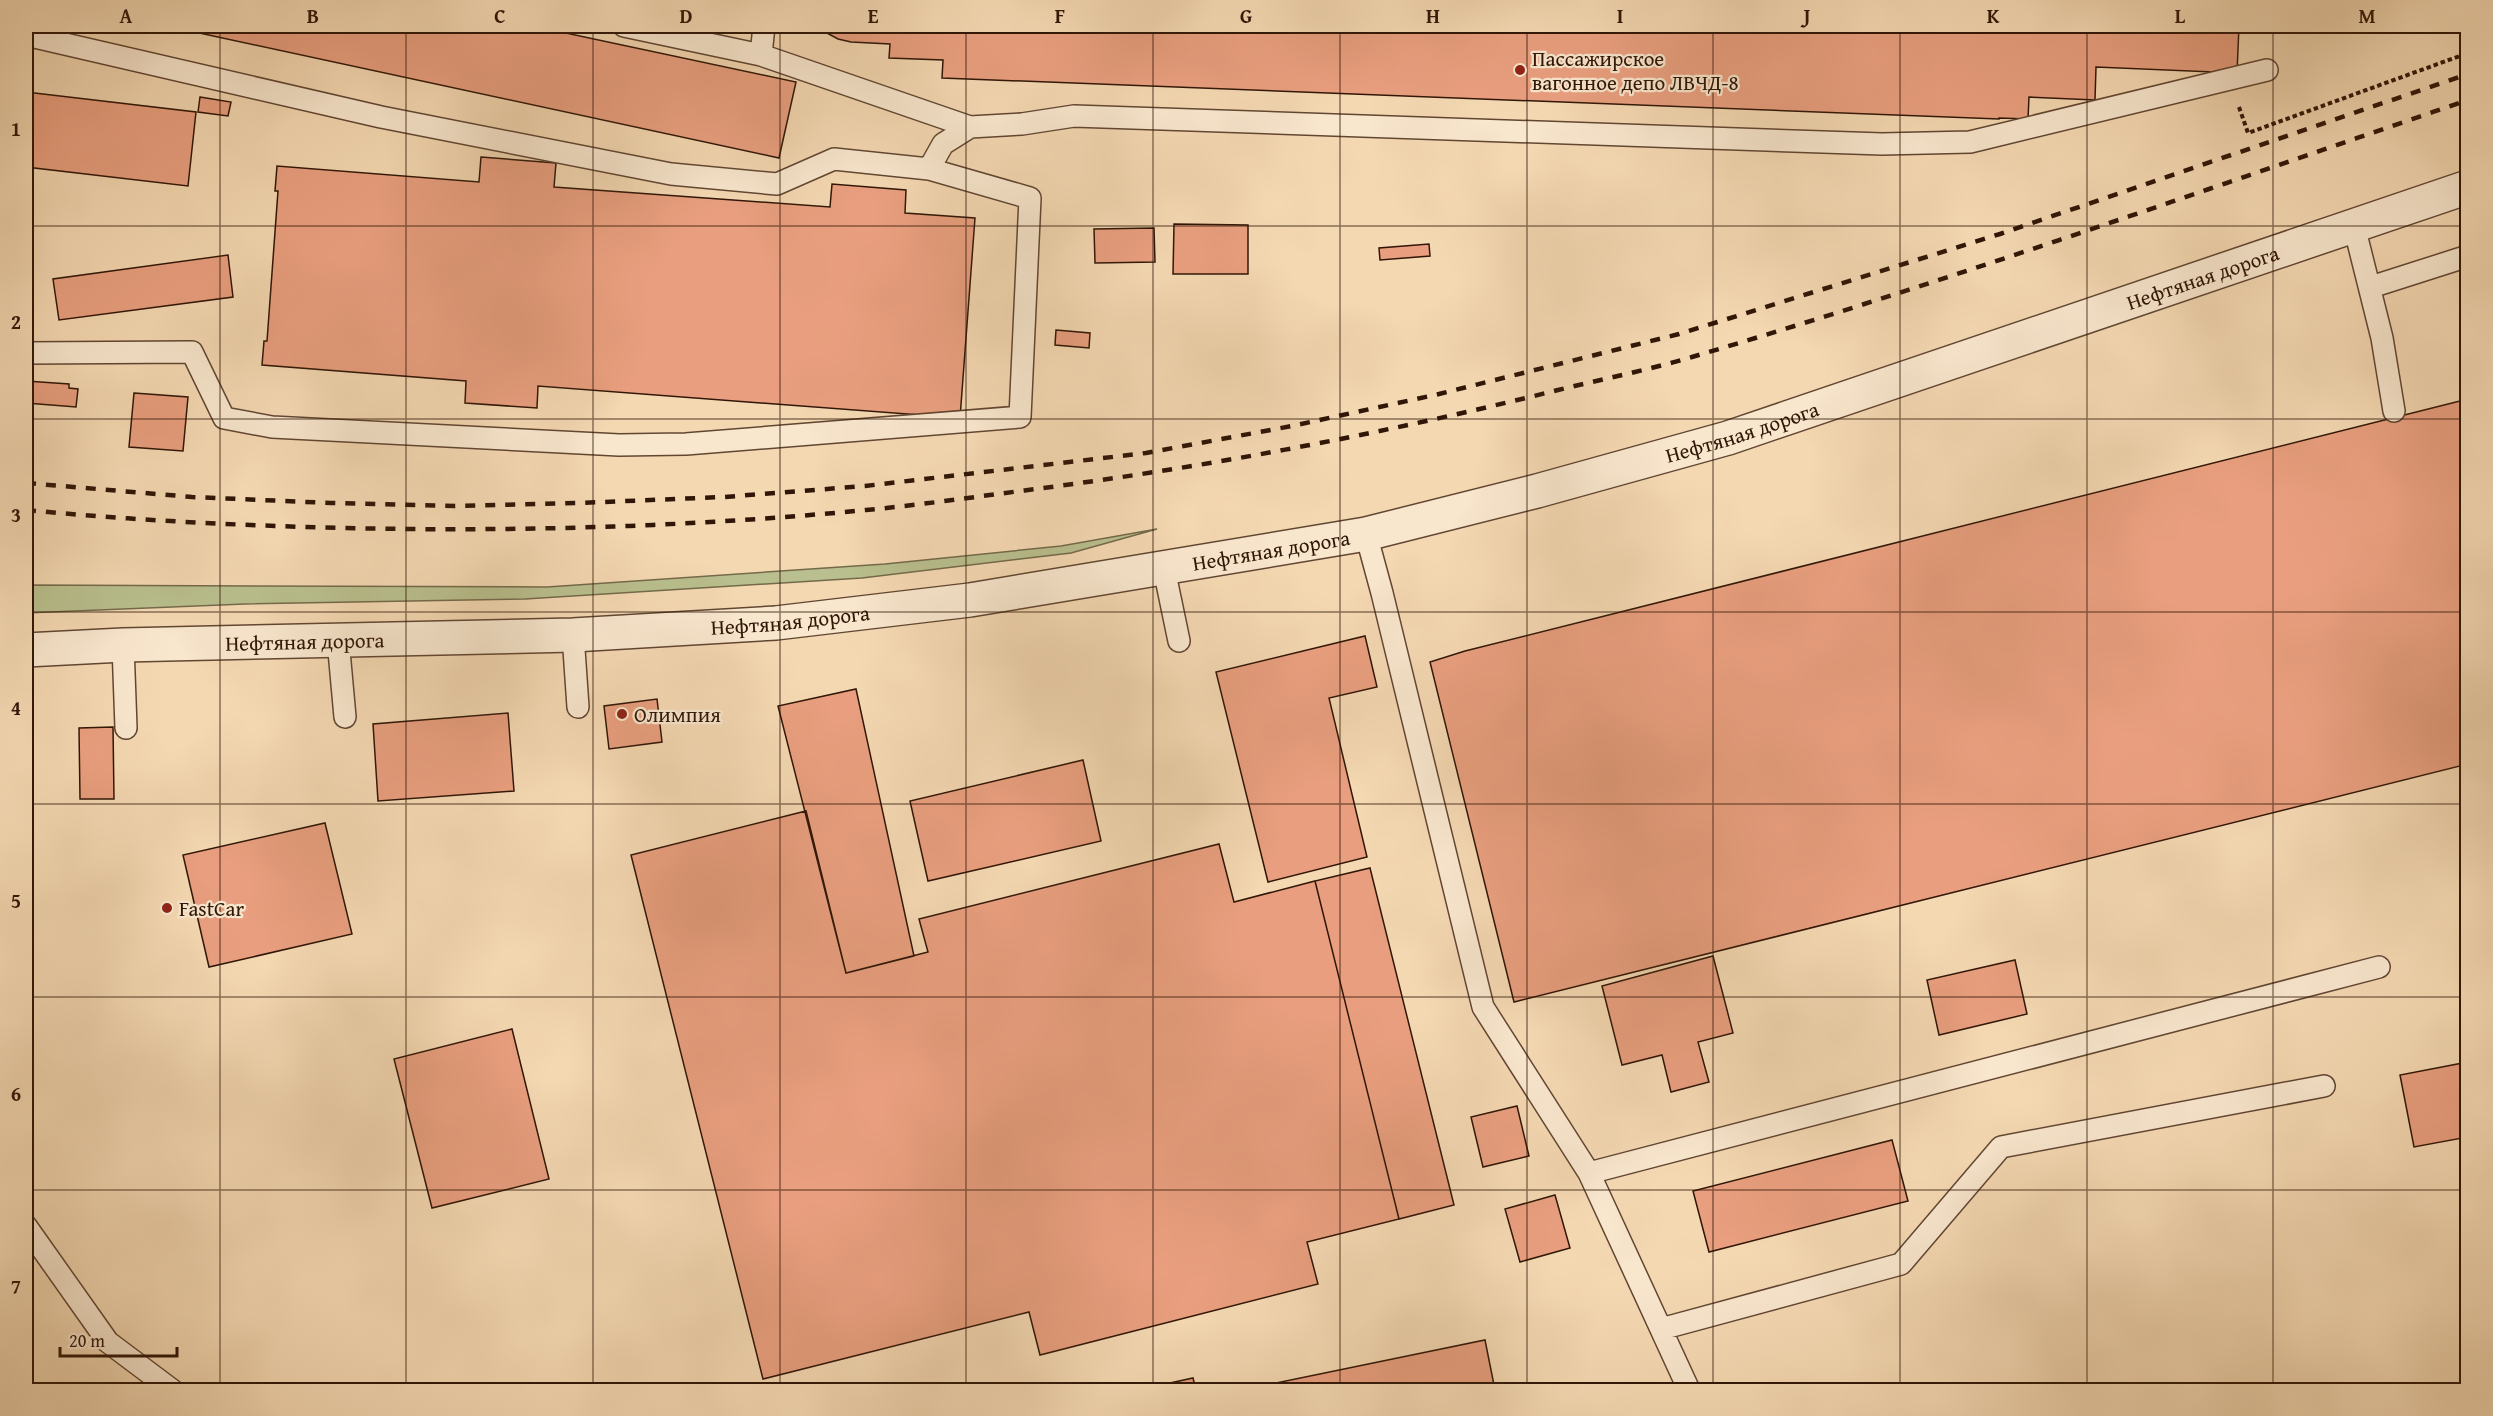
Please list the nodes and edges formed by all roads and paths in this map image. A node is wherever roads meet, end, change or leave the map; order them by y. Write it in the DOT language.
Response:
graph roads {
  1 [pos="624,26"];
  2 [pos="764,26"];
  3 [pos="26,35"];
  4 [pos="2468,53"];
  5 [pos="761,55"];
  6 [pos="2267,70"];
  7 [pos="2230,81"];
  8 [pos="970,128"];
  9 [pos="929,169"];
  10 [pos="2468,187"];
  11 [pos="2354,226"];
  12 [pos="2468,256"];
  13 [pos="2371,287"];
  14 [pos="26,353"];
  15 [pos="2394,411"];
  16 [pos="1366,534"];
  17 [pos="1164,569"];
  18 [pos="573,635"];
  19 [pos="338,640"];
  20 [pos="1179,641"];
  21 [pos="123,645"];
  22 [pos="26,650"];
  23 [pos="578,707"];
  24 [pos="345,717"];
  25 [pos="126,728"];
  26 [pos="2379,968"];
  27 [pos="2324,1086"];
  28 [pos="1589,1173"];
  29 [pos="26,1226"];
  30 [pos="1661,1329"];
  31 [pos="172,1390"];
  32 [pos="1689,1390"];
  1 -- 5 [label="lane"];
  2 -- 5 [label="lane"];
  3 -- 9 [label="lane"];
  4 -- 7 [label="path"];
  5 -- 8 [label="lane"];
  6 -- 7 [label="lane"];
  7 -- 8 [label="lane"];
  8 -- 9 [label="lane"];
  9 -- 14 [label="lane"];
  10 -- 11 [label="street, Нефтяная дорога"];
  11 -- 13 [label="lane"];
  11 -- 16 [label="street, Нефтяная дорога"];
  12 -- 13 [label="lane"];
  13 -- 15 [label="lane"];
  16 -- 17 [label="street, Нефтяная дорога"];
  16 -- 28 [label="lane"];
  17 -- 18 [label="street, Нефтяная дорога"];
  17 -- 20 [label="lane"];
  18 -- 19 [label="street, Нефтяная дорога"];
  18 -- 23 [label="lane"];
  19 -- 21 [label="street, Нефтяная дорога"];
  19 -- 24 [label="lane"];
  21 -- 22 [label="street, Нефтяная дорога"];
  21 -- 25 [label="lane"];
  26 -- 28 [label="lane"];
  27 -- 30 [label="lane"];
  28 -- 30 [label="lane"];
  29 -- 31 [label="lane"];
  30 -- 32 [label="lane"];
}
